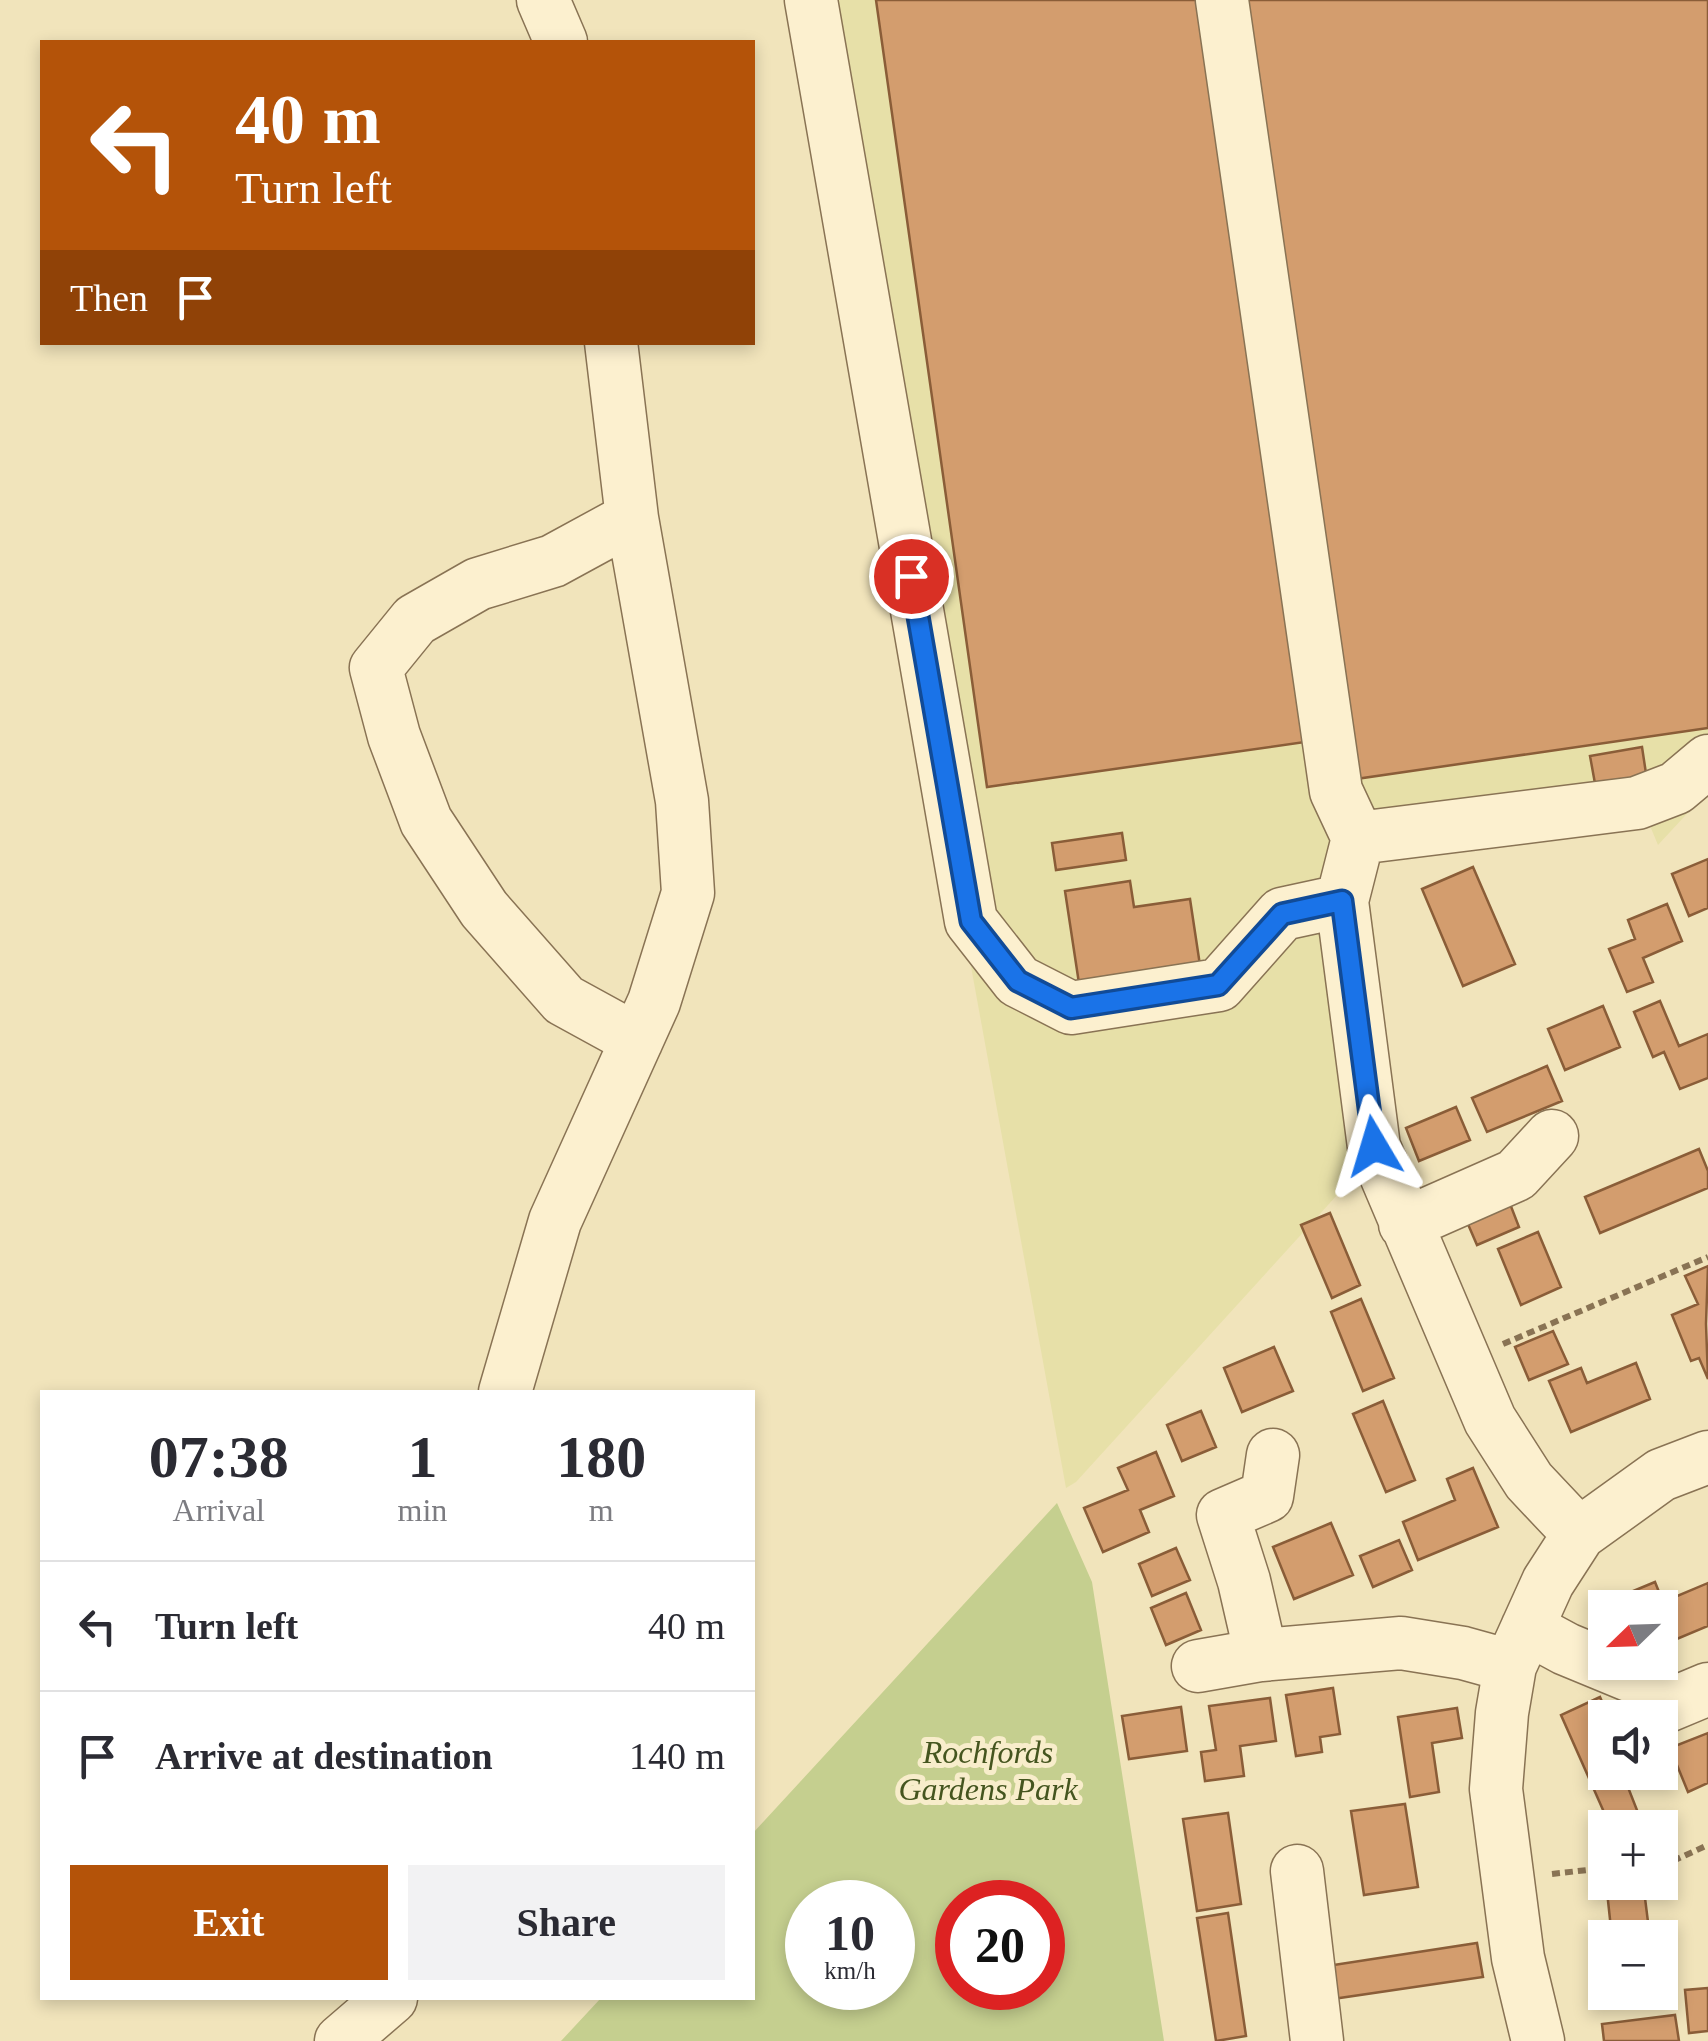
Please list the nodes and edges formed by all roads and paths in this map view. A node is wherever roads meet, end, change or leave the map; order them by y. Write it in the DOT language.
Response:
graph roads {
  1 [pos="543,0"];
  2 [pos="811,0"];
  3 [pos="1222,0"];
  4 [pos="560,40"];
  5 [pos="611,345"];
  6 [pos="632,518"];
  7 [pos="1708,761"];
  8 [pos="1358,838"];
  9 [pos="1342,901"];
  10 [pos="637,1040"];
  11 [pos="1552,1136"];
  12 [pos="1405,1224"];
  13 [pos="1708,1258"];
  14 [pos="1464,1360"];
  15 [pos="505,1390"];
  16 [pos="1273,1455"];
  17 [pos="1708,1457"];
  18 [pos="1579,1534"];
  19 [pos="1518,1646"];
  20 [pos="1261,1655"];
  21 [pos="1198,1666"];
  22 [pos="1708,1689"];
  23 [pos="1708,1845"];
  24 [pos="1678,1859"];
  25 [pos="1297,1871"];
  26 [pos="389,2000"];
  27 [pos="341,2041"];
  28 [pos="1317,2041"];
  29 [pos="1538,2041"];
  1 -- 4 [label="street"];
  2 -- 9 [label="street"];
  3 -- 8 [label="street"];
  5 -- 6 [label="street"];
  6 -- 10 [label="street"];
  6 -- 10 [label="street"];
  7 -- 8 [label="street"];
  8 -- 9 [label="street"];
  9 -- 12 [label="street"];
  10 -- 15 [label="street"];
  11 -- 12 [label="street"];
  12 -- 14 [label="street"];
  13 -- 14 [label="path"];
  14 -- 18 [label="street"];
  16 -- 20 [label="street"];
  17 -- 18 [label="street"];
  18 -- 19 [label="street"];
  19 -- 20 [label="street"];
  19 -- 22 [label="street"];
  19 -- 29 [label="street"];
  20 -- 21 [label="street"];
  23 -- 24 [label="path"];
  25 -- 28 [label="street"];
  26 -- 27 [label="street"];
}
